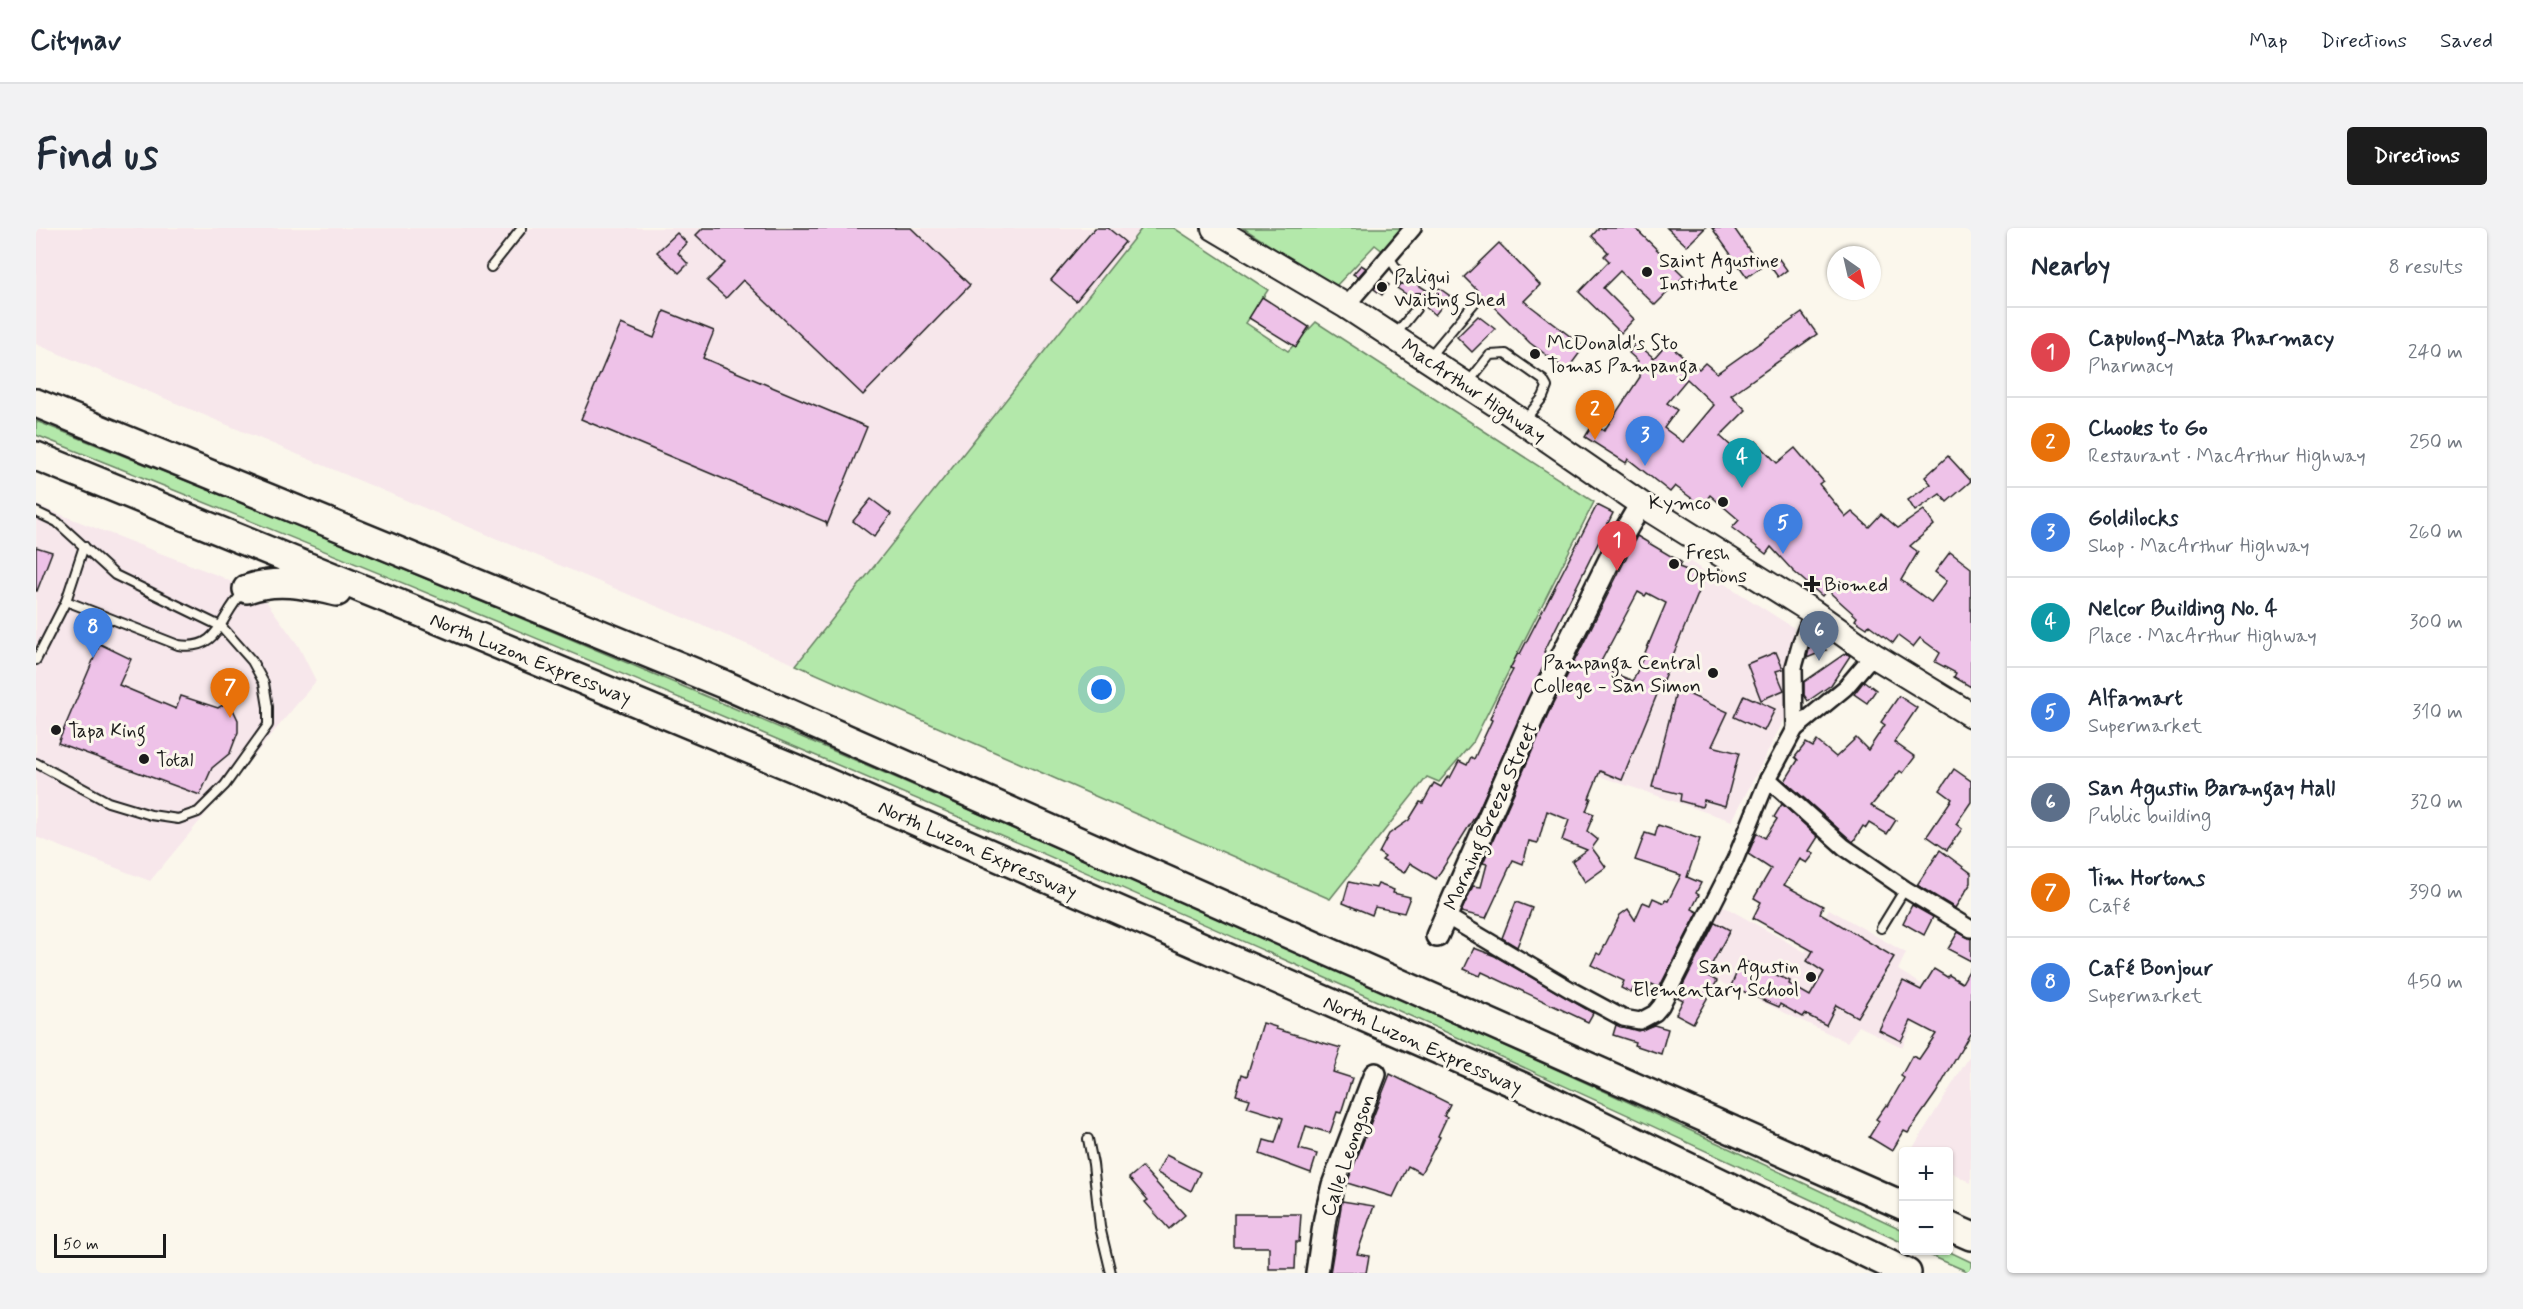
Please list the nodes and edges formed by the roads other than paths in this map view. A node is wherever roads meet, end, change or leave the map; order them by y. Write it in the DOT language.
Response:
graph roads {
  1 [pos="522,228"];
  2 [pos="1214,228"];
  3 [pos="1413,228"];
  4 [pos="1389,257"];
  5 [pos="492,267"];
  6 [pos="1403,279"];
  7 [pos="1418,298"];
  8 [pos="1476,301"];
  9 [pos="1346,306"];
  10 [pos="1394,337"];
  11 [pos="1428,359"];
  12 [pos="1467,385"];
  13 [pos="36,403"];
  14 [pos="1523,422"];
  15 [pos="36,456"];
  16 [pos="1641,504"];
  17 [pos="36,512"];
  18 [pos="84,546"];
  19 [pos="247,589"];
  20 [pos="66,601"];
  21 [pos="1813,612"];
  22 [pos="424,614"];
  23 [pos="222,627"];
  24 [pos="1873,655"];
  25 [pos="36,660"];
  26 [pos="1971,715"];
  27 [pos="1796,729"];
  28 [pos="36,763"];
  29 [pos="1768,779"];
  30 [pos="1905,889"];
  31 [pos="1446,916"];
  32 [pos="1881,928"];
  33 [pos="1971,929"];
  34 [pos="1437,936"];
  35 [pos="1375,1074"];
  36 [pos="1088,1139"];
  37 [pos="1899,1204"];
  38 [pos="1953,1228"];
  39 [pos="1971,1236"];
  40 [pos="1111,1273"];
  41 [pos="1317,1273"];
  42 [pos="1907,1273"];
  1 -- 5 [label="lane"];
  2 -- 9 [label="highway, MacArthur Highway"];
  3 -- 4 [label="street"];
  4 -- 6 [label="lane"];
  4 -- 9 [label="street"];
  7 -- 10 [label="lane"];
  8 -- 11 [label="lane"];
  9 -- 10 [label="highway, MacArthur Highway"];
  10 -- 11 [label="highway, MacArthur Highway"];
  11 -- 12 [label="highway, MacArthur Highway"];
  12 -- 14 [label="highway, MacArthur Highway"];
  12 -- 14 [label="lane"];
  13 -- 37 [label="highway"];
  14 -- 16 [label="highway, MacArthur Highway"];
  15 -- 22 [label="highway, North Luzon Expressway"];
  16 -- 21 [label="highway, MacArthur Highway"];
  16 -- 31 [label="main road, Morning Breeze Street"];
  17 -- 18 [label="lane"];
  18 -- 20 [label="lane"];
  18 -- 23 [label="lane"];
  19 -- 22 [label="highway"];
  19 -- 23 [label="lane"];
  20 -- 23 [label="lane"];
  20 -- 25 [label="lane"];
  21 -- 24 [label="highway, MacArthur Highway"];
  21 -- 27 [label="street"];
  22 -- 42 [label="highway, North Luzon Expressway"];
  23 -- 28 [label="lane"];
  24 -- 26 [label="highway, MacArthur Highway"];
  24 -- 27 [label="street"];
  27 -- 29 [label="street"];
  29 -- 30 [label="street"];
  29 -- 31 [label="street"];
  30 -- 32 [label="lane"];
  30 -- 33 [label="street"];
  31 -- 34 [label="main road, Morning Breeze Street"];
  35 -- 41 [label="main road, Calle Leongson"];
  36 -- 40 [label="lane"];
  38 -- 39 [label="highway"];
}
